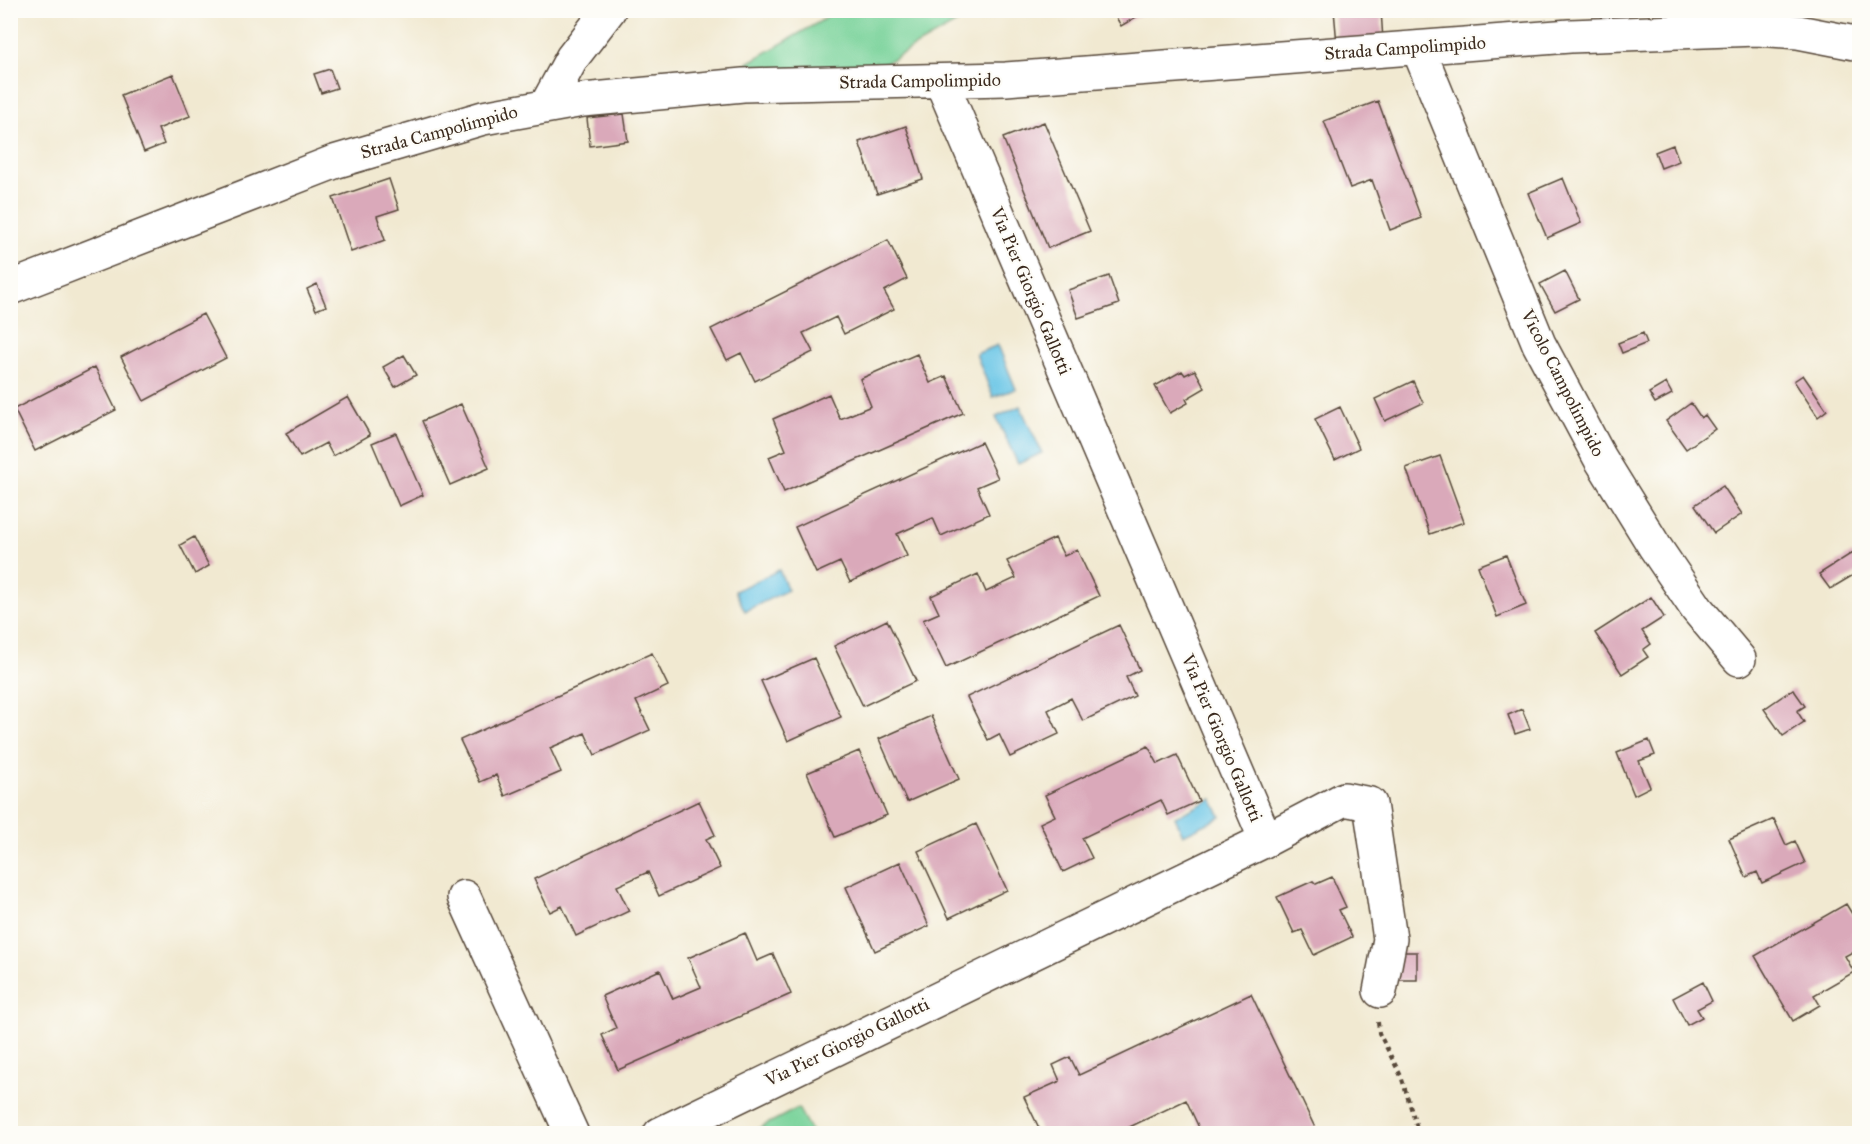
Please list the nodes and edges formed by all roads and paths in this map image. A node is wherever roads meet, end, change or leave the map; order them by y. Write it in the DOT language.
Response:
graph roads {
  1 [pos="609,10"];
  2 [pos="1860,44"];
  3 [pos="1418,48"];
  4 [pos="942,83"];
  5 [pos="546,106"];
  6 [pos="10,288"];
  7 [pos="1739,659"];
  8 [pos="1266,840"];
  9 [pos="464,897"];
  10 [pos="1380,991"];
  11 [pos="572,1134"];
  12 [pos="660,1134"];
  13 [pos="1419,1134"];
  1 -- 5 [label="street"];
  2 -- 3 [label="street, Strada Campolimpido"];
  3 -- 4 [label="street, Strada Campolimpido"];
  3 -- 7 [label="street, Vicolo Campolimpido"];
  4 -- 5 [label="street, Strada Campolimpido"];
  4 -- 8 [label="street, Via Pier Giorgio Gallotti"];
  5 -- 6 [label="street, Strada Campolimpido"];
  8 -- 10 [label="street"];
  8 -- 12 [label="street, Via Pier Giorgio Gallotti"];
  9 -- 11 [label="street"];
  10 -- 13 [label="path"];
}
